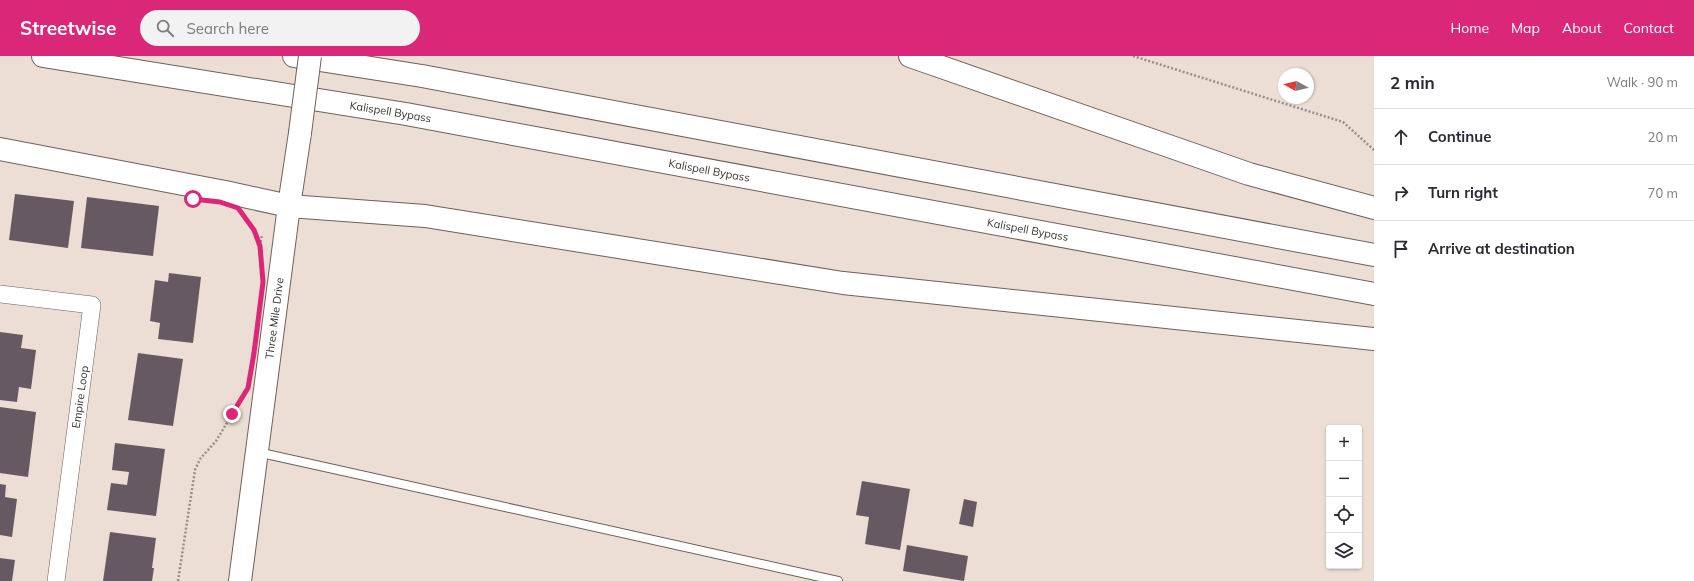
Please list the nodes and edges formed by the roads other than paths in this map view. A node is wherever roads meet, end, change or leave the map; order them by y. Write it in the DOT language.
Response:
graph roads {
  1 [pos="43,56"];
  2 [pos="294,56"];
  3 [pos="310,56"];
  4 [pos="910,56"];
  5 [pos="0,149"];
  6 [pos="289,206"];
  7 [pos="1374,208"];
  8 [pos="1374,255"];
  9 [pos="0,294"];
  10 [pos="1374,294"];
  11 [pos="1374,339"];
  12 [pos="257,452"];
  13 [pos="56,581"];
  14 [pos="240,581"];
  15 [pos="838,581"];
  1 -- 10 [label="main road, Kalispell Bypass"];
  2 -- 8 [label="main road"];
  3 -- 6 [label="main road, Three Mile Drive, bridge"];
  4 -- 7 [label="main road"];
  5 -- 6 [label="main road"];
  6 -- 11 [label="main road"];
  6 -- 12 [label="main road, Three Mile Drive"];
  9 -- 13 [label="street, Empire Loop"];
  12 -- 14 [label="main road, Three Mile Drive"];
  12 -- 15 [label="lane"];
}
